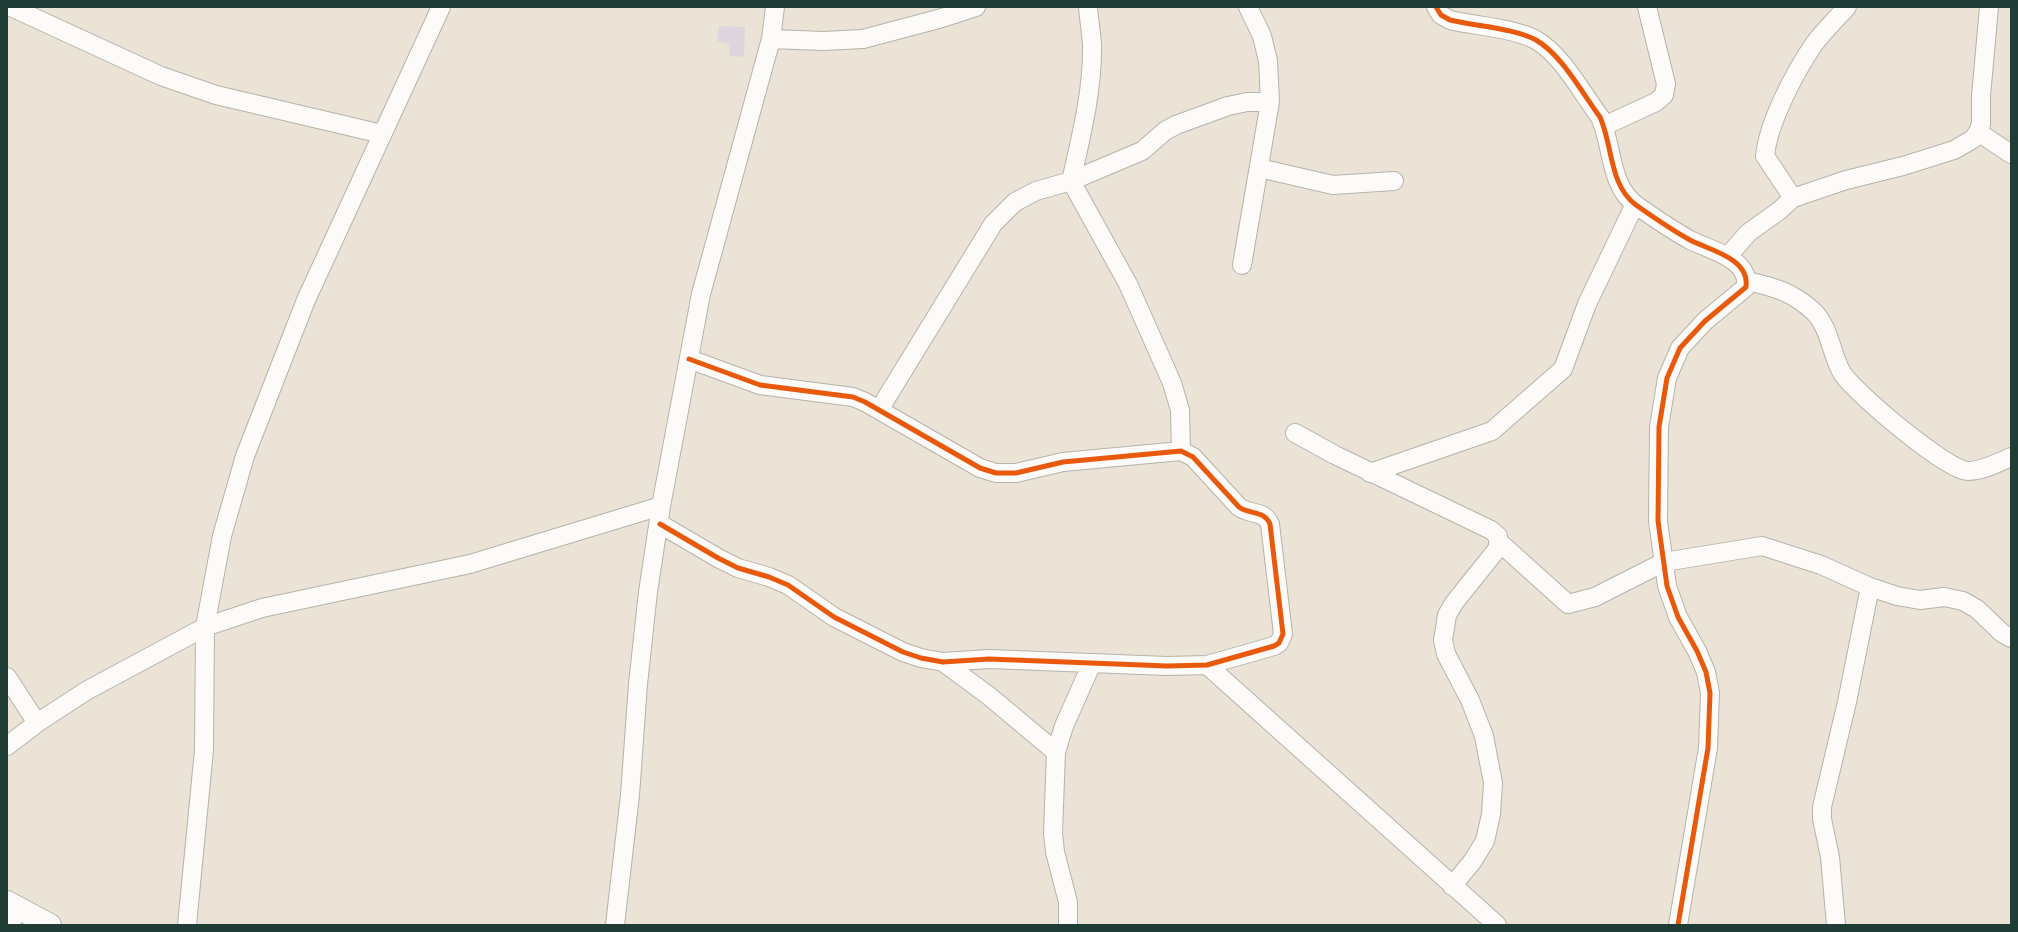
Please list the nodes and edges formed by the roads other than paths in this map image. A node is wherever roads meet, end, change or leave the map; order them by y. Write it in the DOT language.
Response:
graph roads {
  1 [pos="11,7"];
  2 [pos="440,7"];
  3 [pos="775,7"];
  4 [pos="976,7"];
  5 [pos="1088,7"];
  6 [pos="1248,7"];
  7 [pos="1436,7"];
  8 [pos="1647,7"];
  9 [pos="1847,7"];
  10 [pos="1989,7"];
  11 [pos="771,39"];
  12 [pos="1270,102"];
  13 [pos="1604,126"];
  14 [pos="1978,132"];
  15 [pos="382,134"];
  16 [pos="2011,154"];
  17 [pos="1259,168"];
  18 [pos="1070,182"];
  19 [pos="1394,182"];
  20 [pos="1793,198"];
  21 [pos="1635,204"];
  22 [pos="1728,256"];
  23 [pos="1242,265"];
  24 [pos="1747,280"];
  25 [pos="689,358"];
  26 [pos="879,410"];
  27 [pos="1295,433"];
  28 [pos="1181,451"];
  29 [pos="2011,457"];
  30 [pos="1370,473"];
  31 [pos="662,506"];
  32 [pos="660,524"];
  33 [pos="1499,542"];
  34 [pos="1664,562"];
  35 [pos="1870,587"];
  36 [pos="205,627"];
  37 [pos="2011,638"];
  38 [pos="943,662"];
  39 [pos="1092,663"];
  40 [pos="1207,665"];
  41 [pos="7,677"];
  42 [pos="37,723"];
  43 [pos="7,746"];
  44 [pos="1056,752"];
  45 [pos="1452,886"];
  46 [pos="7,902"];
  47 [pos="7,923"];
  48 [pos="1070,923"];
  49 [pos="10,925"];
  50 [pos="50,925"];
  51 [pos="187,925"];
  52 [pos="615,925"];
  53 [pos="1497,925"];
  54 [pos="1678,925"];
  55 [pos="1836,925"];
  1 -- 15 [label="street"];
  2 -- 15 [label="street"];
  3 -- 11 [label="street"];
  4 -- 11 [label="street"];
  5 -- 18 [label="street"];
  6 -- 12 [label="street"];
  7 -- 13 [label="street"];
  8 -- 13 [label="street"];
  9 -- 20 [label="street"];
  10 -- 14 [label="street"];
  11 -- 25 [label="street"];
  12 -- 17 [label="street"];
  12 -- 18 [label="street"];
  13 -- 21 [label="street"];
  14 -- 16 [label="street"];
  14 -- 20 [label="street"];
  15 -- 36 [label="street"];
  17 -- 19 [label="street"];
  17 -- 23 [label="street"];
  18 -- 26 [label="street"];
  18 -- 28 [label="street"];
  20 -- 22 [label="street"];
  21 -- 22 [label="street"];
  21 -- 30 [label="street"];
  22 -- 24 [label="street"];
  24 -- 29 [label="street"];
  24 -- 34 [label="street"];
  25 -- 26 [label="street"];
  25 -- 31 [label="street"];
  26 -- 28 [label="street"];
  27 -- 30 [label="street"];
  28 -- 40 [label="street"];
  30 -- 33 [label="street"];
  31 -- 32 [label="street"];
  31 -- 36 [label="street"];
  32 -- 38 [label="street"];
  32 -- 52 [label="street"];
  33 -- 34 [label="street"];
  33 -- 45 [label="street"];
  34 -- 35 [label="street"];
  34 -- 54 [label="street"];
  35 -- 37 [label="street"];
  35 -- 55 [label="street"];
  36 -- 42 [label="street"];
  36 -- 51 [label="street"];
  38 -- 39 [label="street"];
  38 -- 44 [label="street"];
  39 -- 40 [label="street"];
  39 -- 44 [label="street"];
  40 -- 45 [label="street"];
  41 -- 42 [label="street"];
  42 -- 43 [label="street"];
  44 -- 48 [label="street"];
  45 -- 53 [label="street"];
  46 -- 50 [label="highway"];
  47 -- 49 [label="highway"];
}
